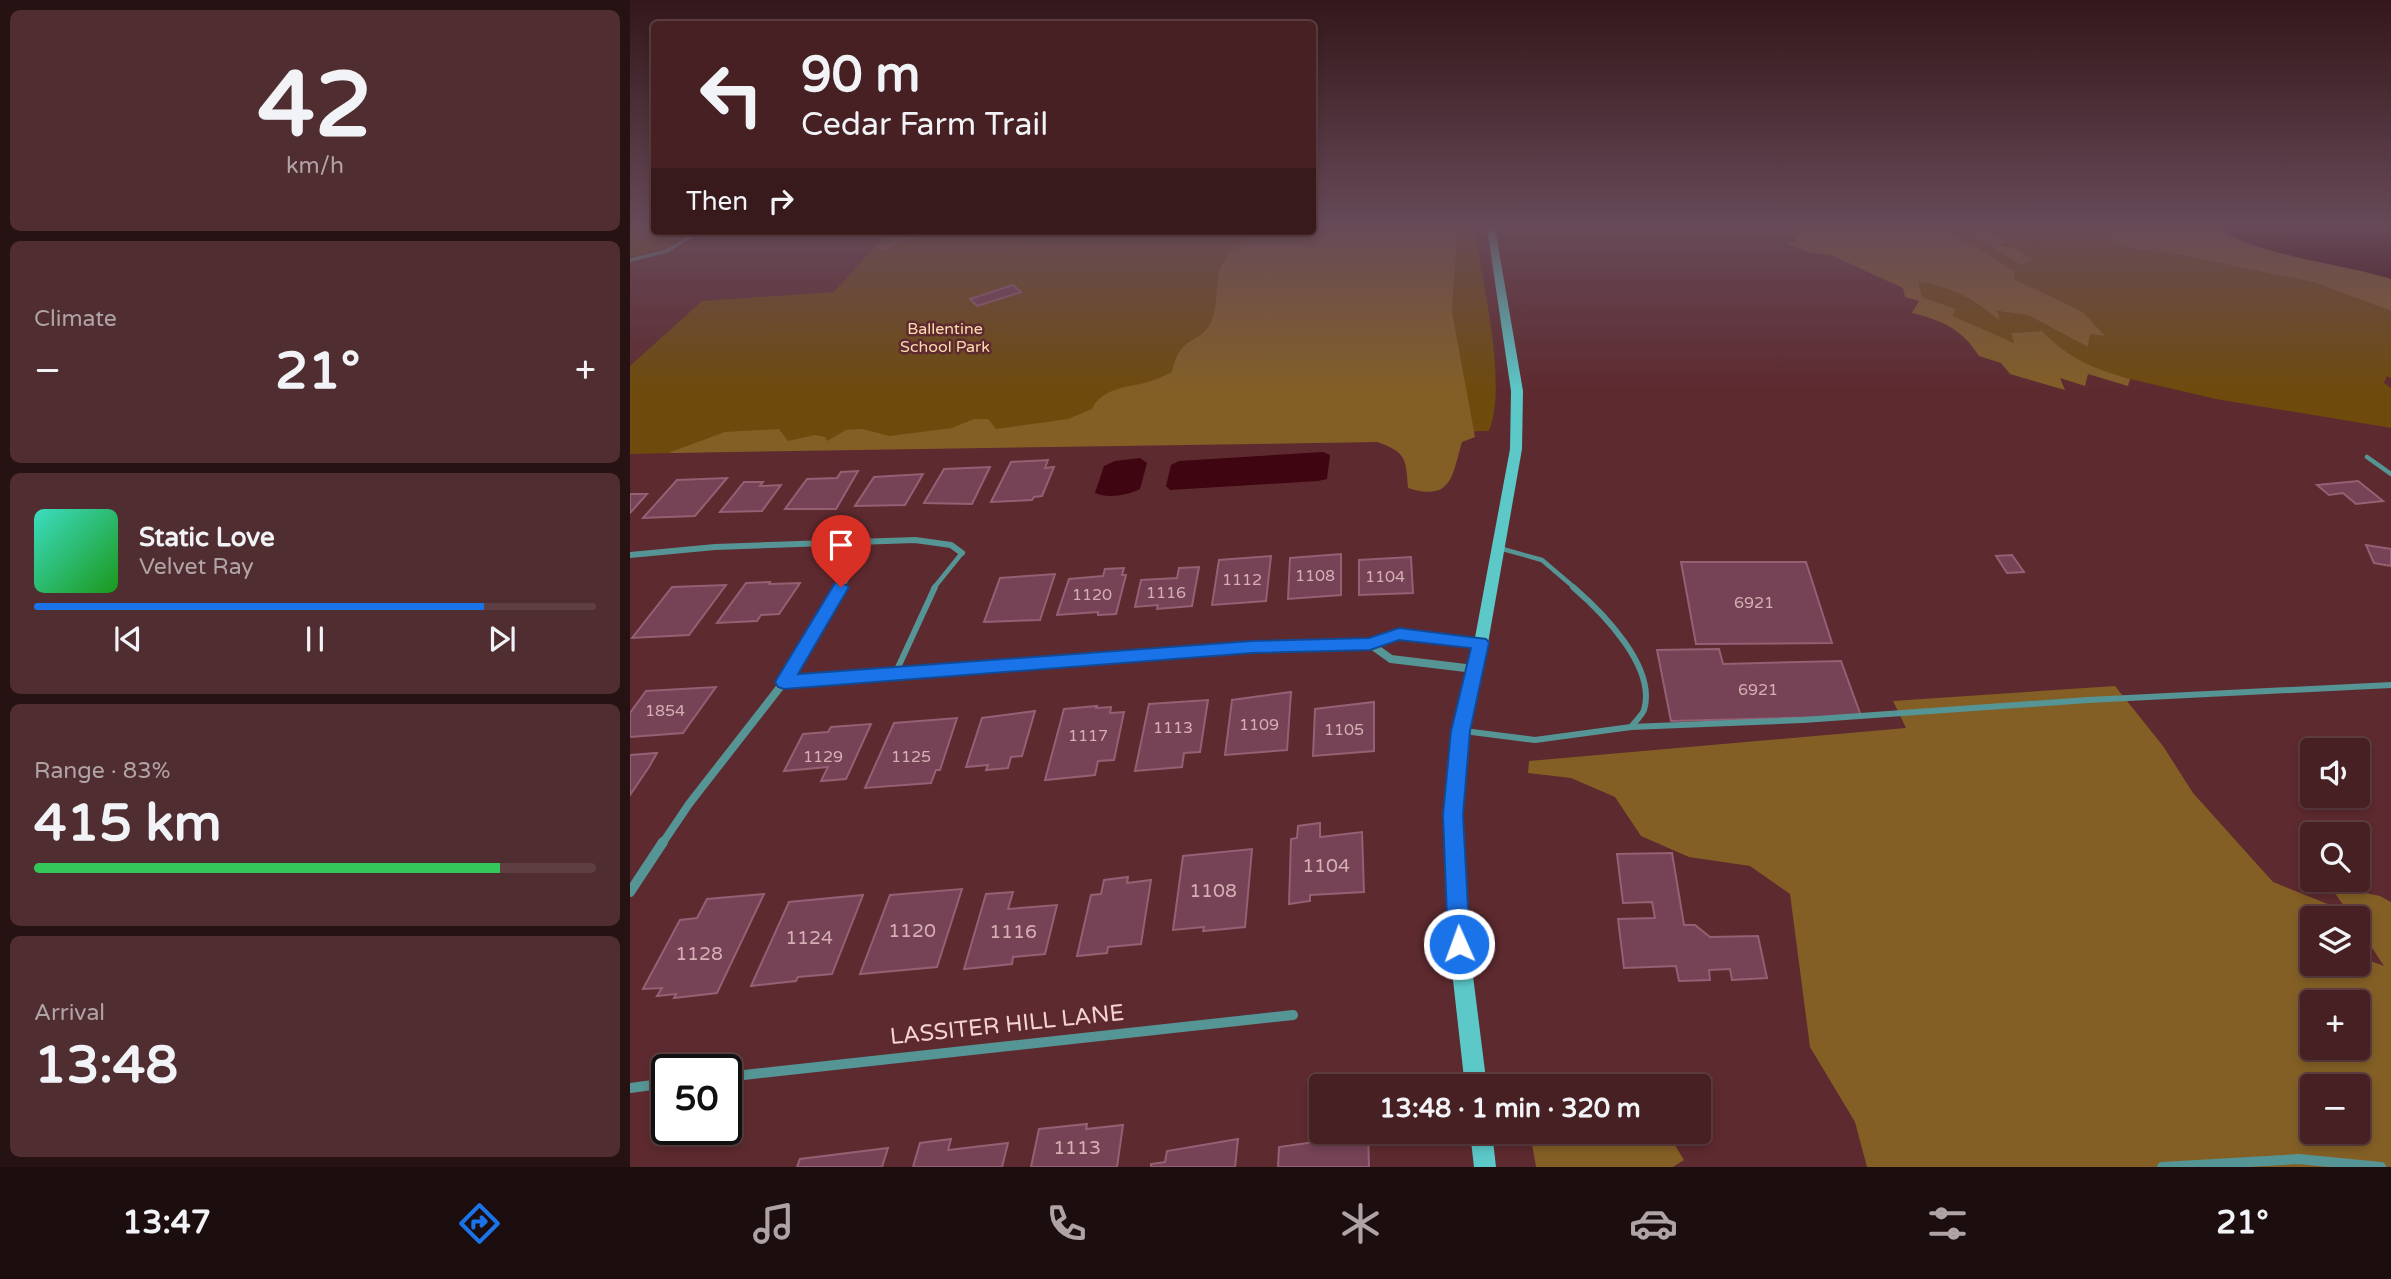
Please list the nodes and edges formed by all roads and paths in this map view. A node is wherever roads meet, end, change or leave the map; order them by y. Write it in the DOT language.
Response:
graph roads {
  1 [pos="1500,282"];
  2 [pos="2367,457"];
  3 [pos="2391,474"];
  4 [pos="869,541"];
  5 [pos="1496,548"];
  6 [pos="962,553"];
  7 [pos="630,555"];
  8 [pos="1480,643"];
  9 [pos="1370,644"];
  10 [pos="1474,669"];
  11 [pos="895,674"];
  12 [pos="784,682"];
  13 [pos="2391,685"];
  14 [pos="1632,727"];
  15 [pos="1461,731"];
  16 [pos="630,892"];
  17 [pos="1293,1015"];
  18 [pos="1474,1074"];
  19 [pos="742,1075"];
  20 [pos="651,1085"];
  21 [pos="630,1088"];
  22 [pos="1482,1144"];
  23 [pos="1485,1167"];
  24 [pos="2162,1167"];
  25 [pos="2381,1167"];
  1 -- 5 [label="main road"];
  2 -- 3 [label="lane"];
  4 -- 6 [label="street"];
  4 -- 7 [label="street"];
  4 -- 12 [label="street"];
  5 -- 8 [label="main road"];
  5 -- 14 [label="lane"];
  6 -- 11 [label="lane"];
  8 -- 9 [label="street"];
  8 -- 10 [label="main road"];
  9 -- 10 [label="street"];
  9 -- 11 [label="street"];
  10 -- 15 [label="main road"];
  11 -- 12 [label="street"];
  12 -- 16 [label="street"];
  13 -- 14 [label="lane"];
  14 -- 15 [label="lane"];
  15 -- 18 [label="main road"];
  17 -- 19 [label="street, LASSITER HILL LANE"];
  20 -- 21 [label="street"];
  22 -- 23 [label="main road"];
  24 -- 25 [label="street"];
}
